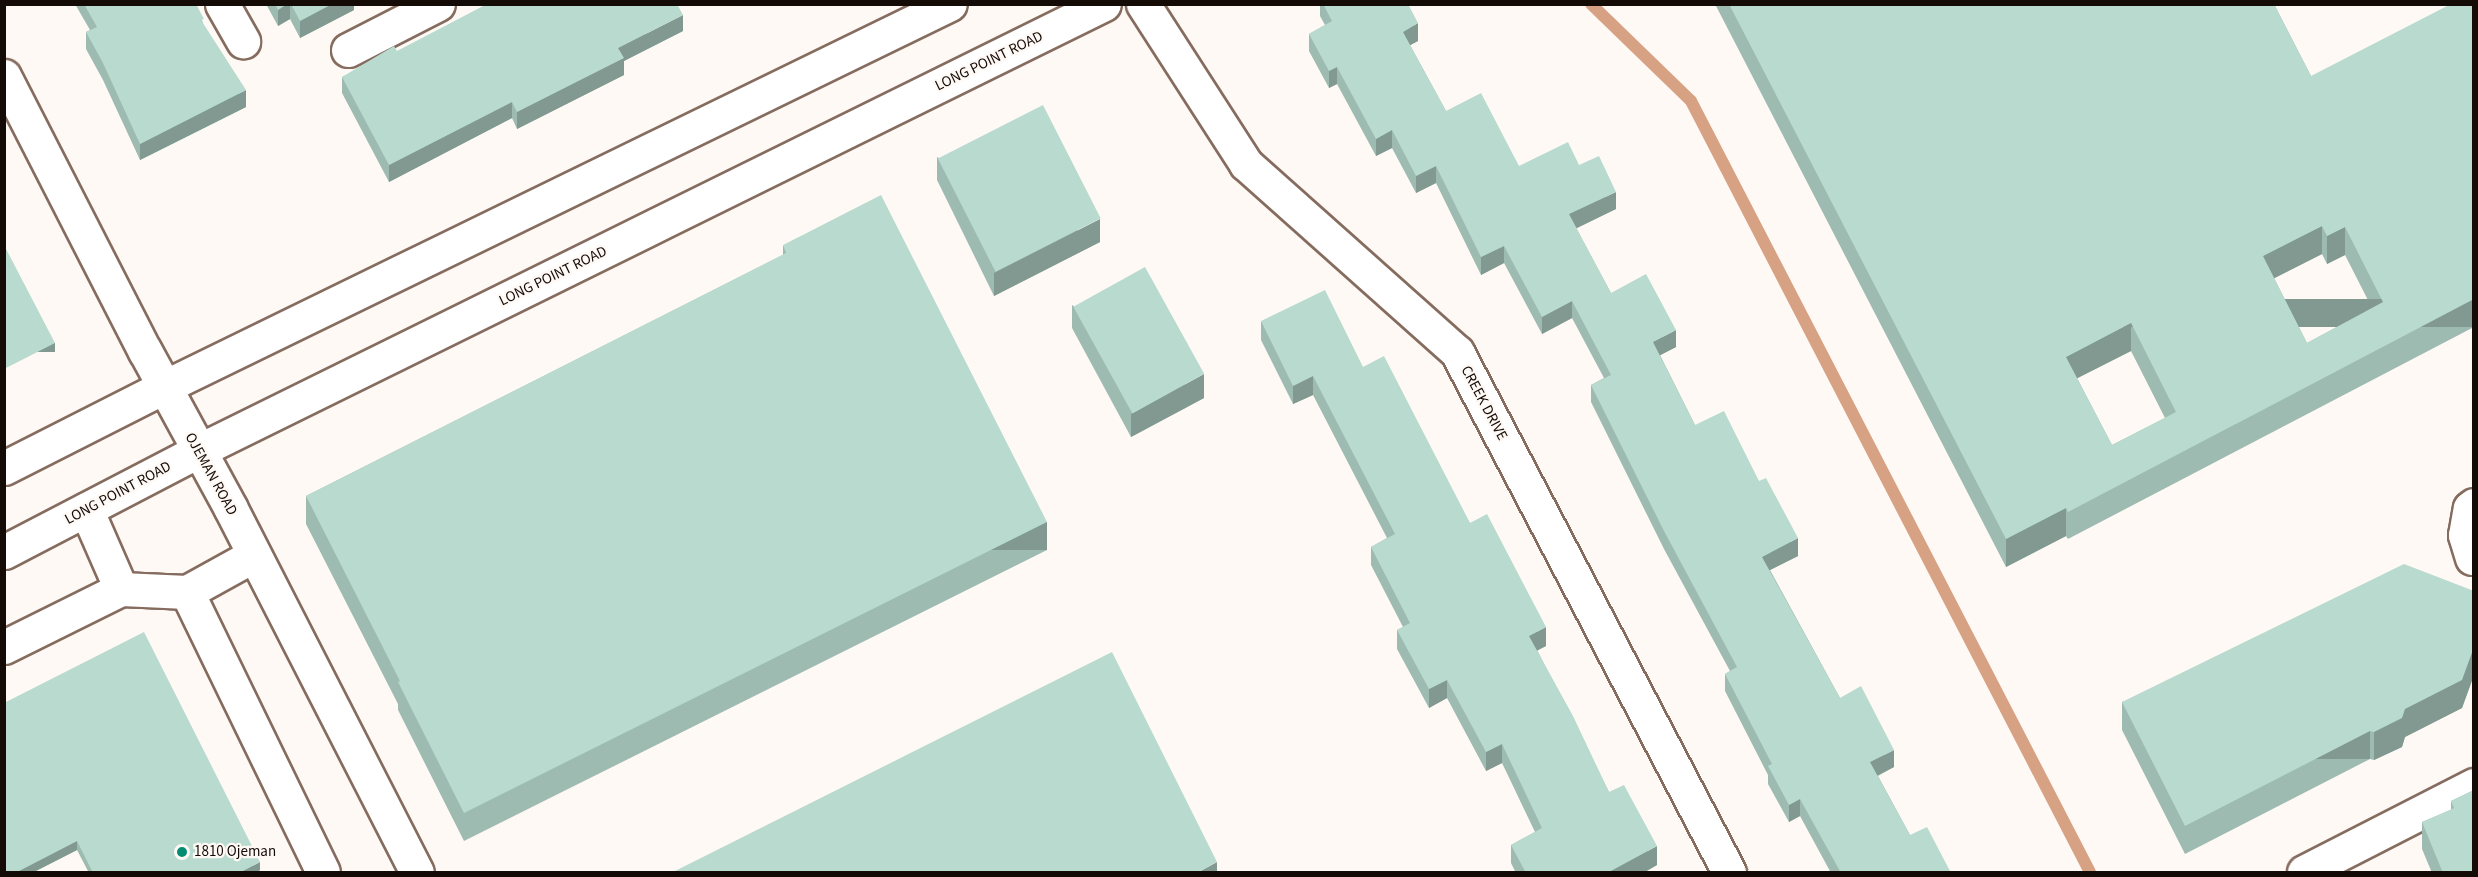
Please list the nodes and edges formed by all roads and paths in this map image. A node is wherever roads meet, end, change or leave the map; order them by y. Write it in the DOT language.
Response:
graph roads {
  1 [pos="222,4"];
  2 [pos="438,4"];
  3 [pos="950,4"];
  4 [pos="1104,4"];
  5 [pos="1143,4"];
  6 [pos="243,41"];
  7 [pos="348,50"];
  8 [pos="4,76"];
  9 [pos="164,387"];
  10 [pos="198,451"];
  11 [pos="4,468"];
  12 [pos="2474,505"];
  13 [pos="86,509"];
  14 [pos="4,552"];
  15 [pos="255,555"];
  16 [pos="2472,558"];
  17 [pos="121,589"];
  18 [pos="188,592"];
  19 [pos="4,647"];
  20 [pos="2474,785"];
  21 [pos="323,873"];
  22 [pos="417,873"];
  23 [pos="1729,873"];
  24 [pos="2304,873"];
  1 -- 6 [label="main road"];
  2 -- 7 [label="main road"];
  3 -- 9 [label="main road"];
  4 -- 10 [label="main road, LONG POINT ROAD"];
  5 -- 23 [label="main road, CREEK DRIVE"];
  8 -- 9 [label="main road, OJEMAN ROAD"];
  9 -- 10 [label="main road, OJEMAN ROAD"];
  9 -- 11 [label="main road"];
  10 -- 13 [label="main road, LONG POINT ROAD"];
  10 -- 15 [label="main road, OJEMAN ROAD"];
  12 -- 16 [label="main road"];
  13 -- 14 [label="main road, LONG POINT ROAD"];
  13 -- 17 [label="main road"];
  15 -- 18 [label="main road"];
  15 -- 22 [label="main road, OJEMAN ROAD"];
  17 -- 18 [label="main road"];
  17 -- 19 [label="main road"];
  18 -- 21 [label="main road"];
  20 -- 24 [label="main road"];
}
